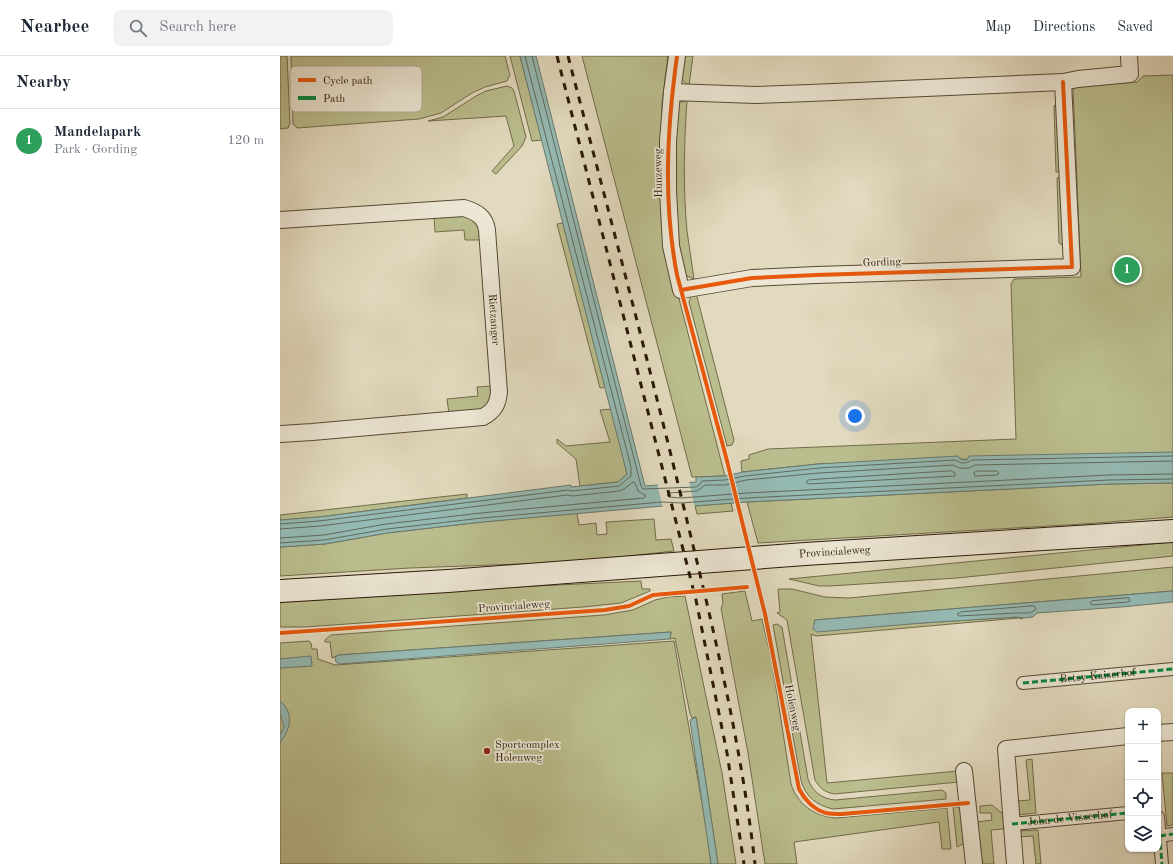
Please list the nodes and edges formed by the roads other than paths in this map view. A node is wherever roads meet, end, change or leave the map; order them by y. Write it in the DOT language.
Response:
graph roads {
  1 [pos="677,56"];
  2 [pos="1129,56"];
  3 [pos="1063,82"];
  4 [pos="672,92"];
  5 [pos="280,220"];
  6 [pos="681,290"];
  7 [pos="280,434"];
  8 [pos="1173,531"];
  9 [pos="280,591"];
  10 [pos="1173,669"];
  11 [pos="1023,683"];
  12 [pos="1173,732"];
  13 [pos="1161,733"];
  14 [pos="1125,736"];
  15 [pos="964,771"];
  16 [pos="1125,813"];
  17 [pos="1012,824"];
  18 [pos="1173,834"];
  19 [pos="1161,836"];
  20 [pos="1161,850"];
  21 [pos="974,864"];
  22 [pos="1015,864"];
  23 [pos="1162,864"];
  1 -- 4 [label="street, Hunzeweg"];
  2 -- 3 [label="street"];
  3 -- 4 [label="street"];
  3 -- 6 [label="street, Gording"];
  4 -- 6 [label="street, Hunzeweg"];
  5 -- 7 [label="street, Rietzanger"];
  8 -- 9 [label="main road, Provincialeweg"];
  10 -- 11 [label="street, Betsy Kaiserhof"];
  12 -- 13 [label="street"];
  14 -- 17 [label="street"];
  15 -- 21 [label="street"];
  16 -- 17 [label="street, John de Visserhof"];
  17 -- 22 [label="street"];
  18 -- 19 [label="street"];
  20 -- 23 [label="street"];
}
